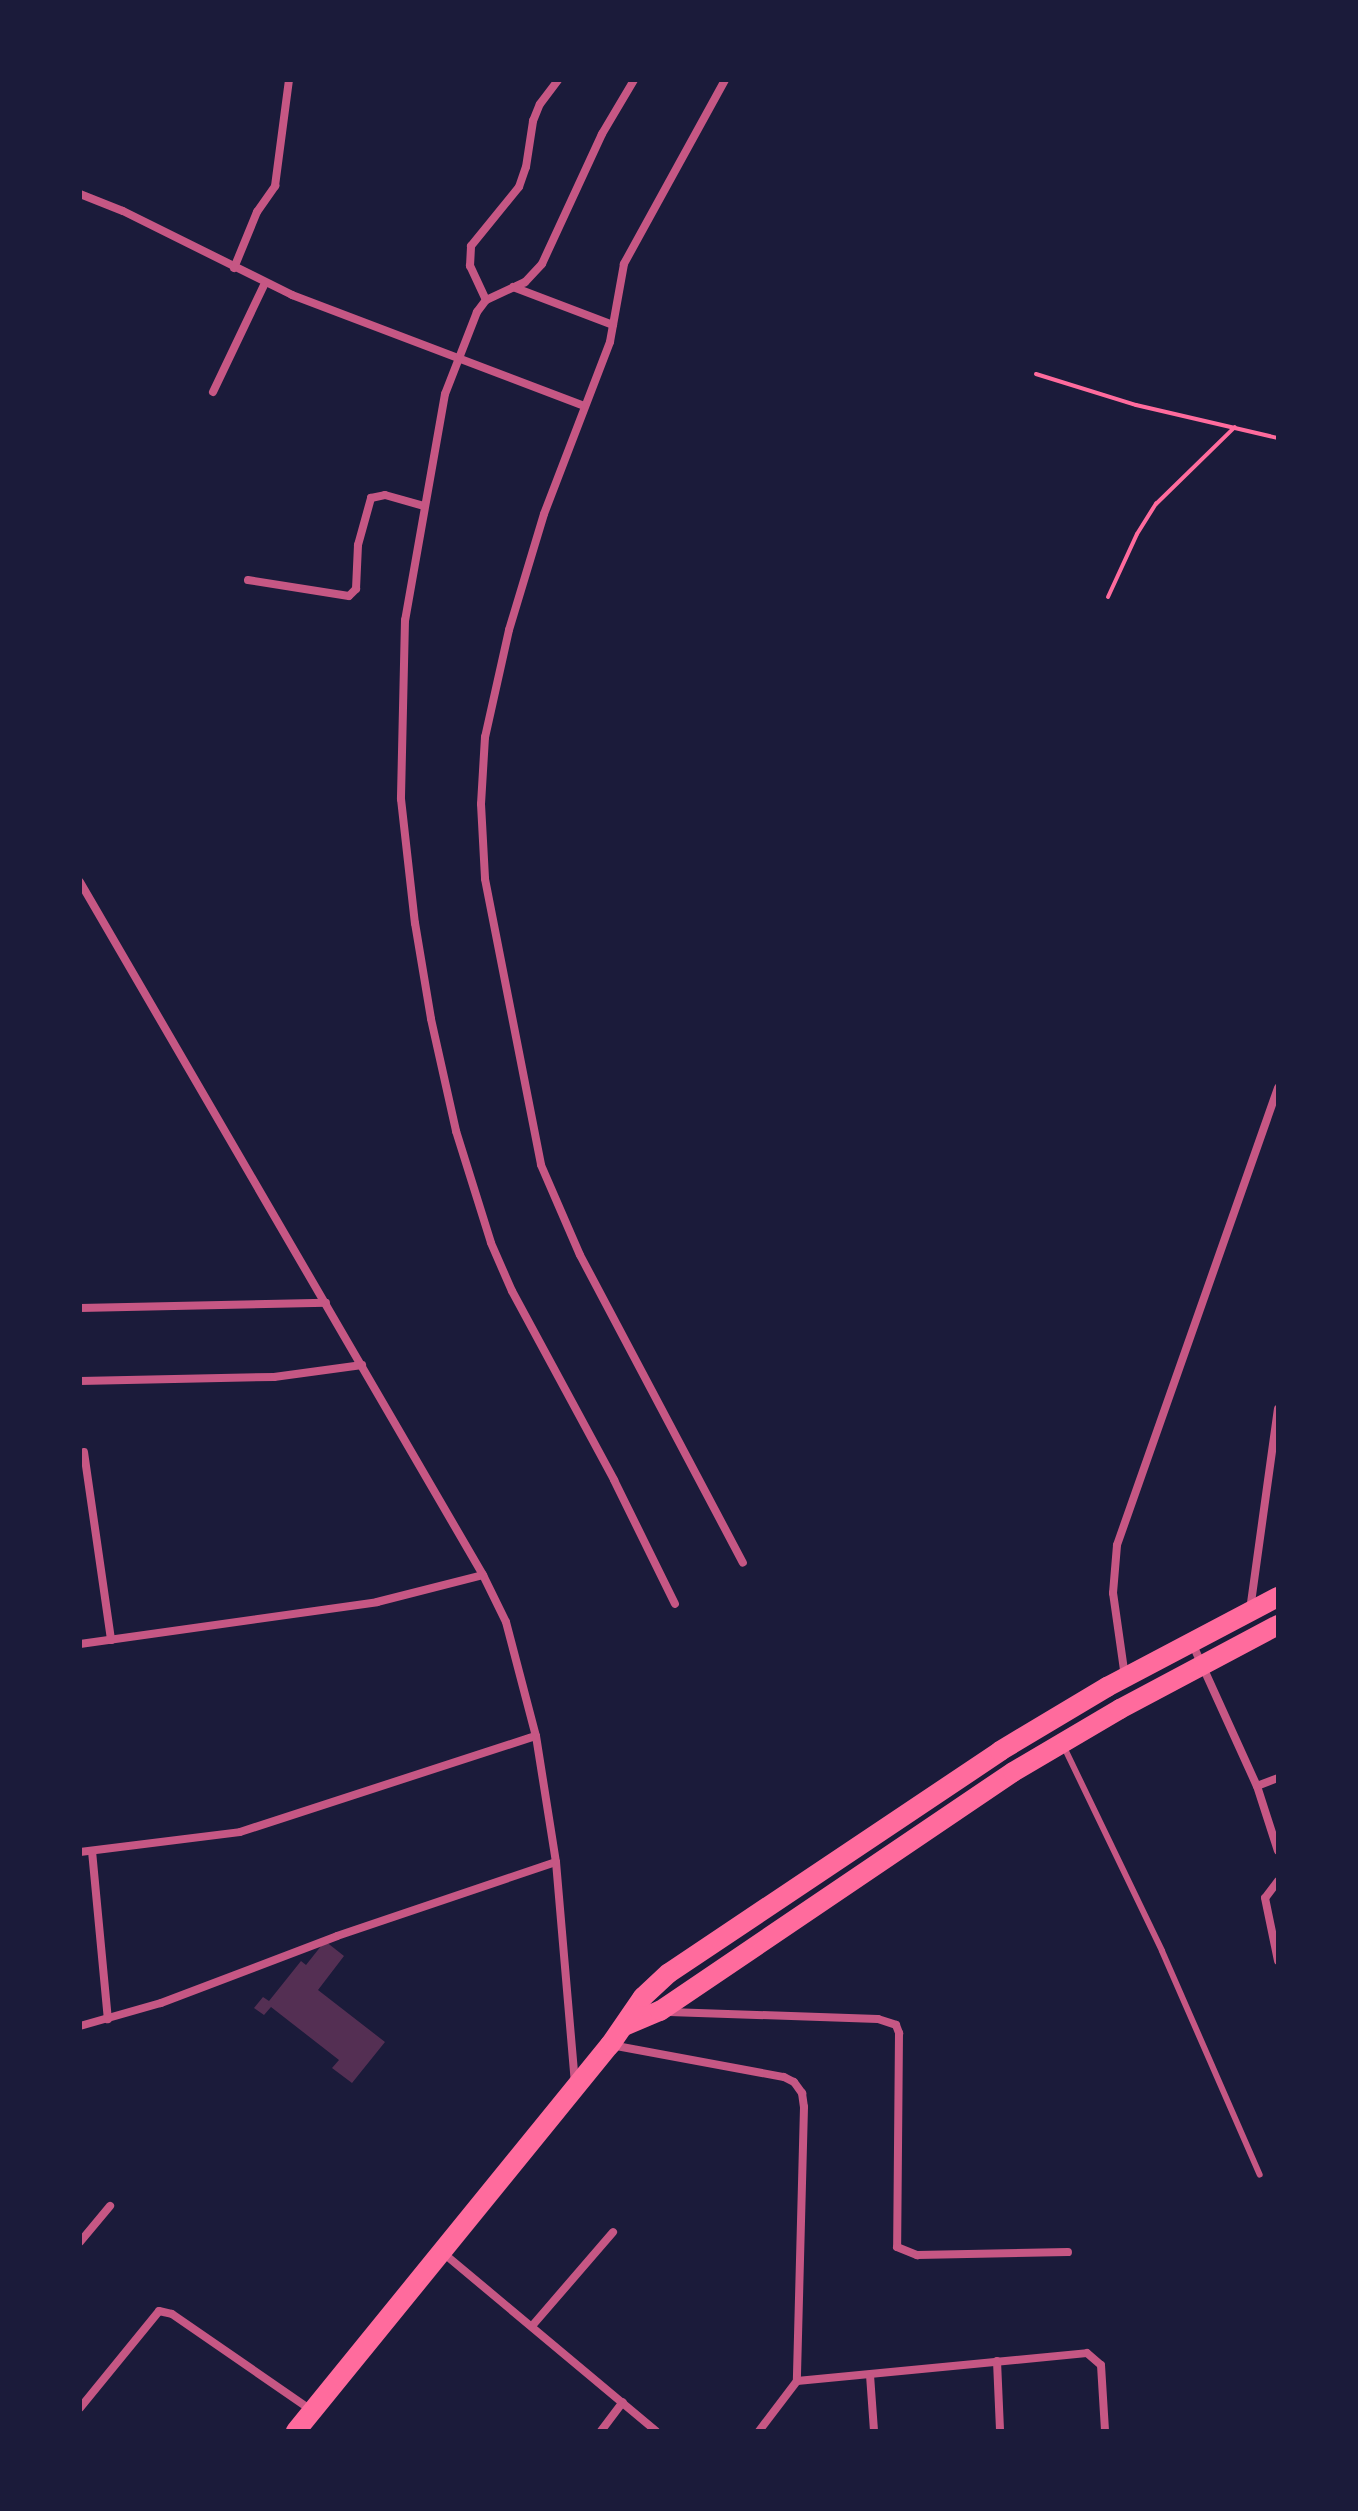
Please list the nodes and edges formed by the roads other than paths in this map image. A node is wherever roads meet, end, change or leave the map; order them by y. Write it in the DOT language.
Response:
graph roads {
  1 [pos="289,80"];
  2 [pos="558,80"];
  3 [pos="634,80"];
  4 [pos="725,80"];
  5 [pos="80,194"];
  6 [pos="234,268"];
  7 [pos="265,283"];
  8 [pos="513,287"];
  9 [pos="486,300"];
  10 [pos="613,325"];
  11 [pos="457,360"];
  12 [pos="213,392"];
  13 [pos="584,406"];
  14 [pos="424,506"];
  15 [pos="248,580"];
  16 [pos="80,882"];
  17 [pos="1278,1087"];
  18 [pos="326,1303"];
  19 [pos="80,1308"];
  20 [pos="362,1365"];
  21 [pos="80,1381"];
  22 [pos="1278,1409"];
  23 [pos="84,1452"];
  24 [pos="743,1563"];
  25 [pos="483,1575"];
  26 [pos="1278,1597"];
  27 [pos="675,1604"];
  28 [pos="1250,1610"];
  29 [pos="1278,1625"];
  30 [pos="111,1640"];
  31 [pos="1192,1642"];
  32 [pos="80,1644"];
  33 [pos="1204,1665"];
  34 [pos="1125,1678"];
  35 [pos="536,1736"];
  36 [pos="1062,1743"];
  37 [pos="1278,1778"];
  38 [pos="1257,1786"];
  39 [pos="92,1851"];
  40 [pos="1278,1851"];
  41 [pos="80,1852"];
  42 [pos="556,1862"];
  43 [pos="1278,1881"];
  44 [pos="1278,1961"];
  45 [pos="660,2011"];
  46 [pos="108,2019"];
  47 [pos="80,2026"];
  48 [pos="624,2026"];
  49 [pos="610,2045"];
  50 [pos="575,2088"];
  51 [pos="1260,2175"];
  52 [pos="110,2206"];
  53 [pos="613,2232"];
  54 [pos="80,2242"];
  55 [pos="442,2252"];
  56 [pos="1068,2252"];
  57 [pos="532,2326"];
  58 [pos="997,2361"];
  59 [pos="870,2375"];
  60 [pos="797,2381"];
  61 [pos="623,2402"];
  62 [pos="80,2408"];
  63 [pos="313,2412"];
  64 [pos="296,2431"];
  65 [pos="601,2431"];
  66 [pos="656,2431"];
  67 [pos="759,2431"];
  68 [pos="874,2431"];
  69 [pos="1000,2431"];
  70 [pos="1105,2431"];
  1 -- 6 [label="street"];
  2 -- 9 [label="street"];
  3 -- 8 [label="street"];
  4 -- 10 [label="street"];
  5 -- 6 [label="street"];
  6 -- 7 [label="street"];
  7 -- 11 [label="street"];
  7 -- 12 [label="street"];
  8 -- 9 [label="street"];
  8 -- 10 [label="street"];
  9 -- 11 [label="street"];
  10 -- 13 [label="street"];
  11 -- 13 [label="street"];
  11 -- 14 [label="street"];
  13 -- 24 [label="street"];
  14 -- 15 [label="street"];
  14 -- 27 [label="street"];
  16 -- 18 [label="street"];
  17 -- 34 [label="street"];
  18 -- 19 [label="street"];
  18 -- 20 [label="street"];
  20 -- 21 [label="street"];
  20 -- 25 [label="street"];
  22 -- 28 [label="street"];
  23 -- 30 [label="street"];
  25 -- 30 [label="street"];
  25 -- 35 [label="street"];
  26 -- 28 [label="highway"];
  28 -- 31 [label="highway"];
  29 -- 33 [label="highway"];
  30 -- 32 [label="street"];
  31 -- 33 [label="street"];
  31 -- 34 [label="highway"];
  33 -- 36 [label="highway"];
  33 -- 38 [label="street"];
  34 -- 48 [label="highway"];
  35 -- 39 [label="street"];
  35 -- 42 [label="street"];
  36 -- 45 [label="highway"];
  36 -- 51 [label="lane"];
  37 -- 38 [label="street"];
  38 -- 40 [label="street"];
  39 -- 41 [label="street"];
  39 -- 46 [label="street"];
  42 -- 46 [label="street"];
  42 -- 50 [label="street"];
  43 -- 44 [label="street"];
  45 -- 48 [label="highway"];
  45 -- 56 [label="street"];
  46 -- 47 [label="street"];
  48 -- 49 [label="highway"];
  49 -- 50 [label="highway"];
  49 -- 60 [label="street"];
  50 -- 55 [label="highway"];
  52 -- 54 [label="street"];
  53 -- 57 [label="street"];
  55 -- 57 [label="street"];
  55 -- 63 [label="highway"];
  57 -- 61 [label="street"];
  58 -- 59 [label="street"];
  58 -- 69 [label="street"];
  58 -- 70 [label="street"];
  59 -- 60 [label="street"];
  59 -- 68 [label="street"];
  60 -- 67 [label="street"];
  61 -- 65 [label="street"];
  61 -- 66 [label="street"];
  62 -- 63 [label="street"];
  63 -- 64 [label="highway"];
}
